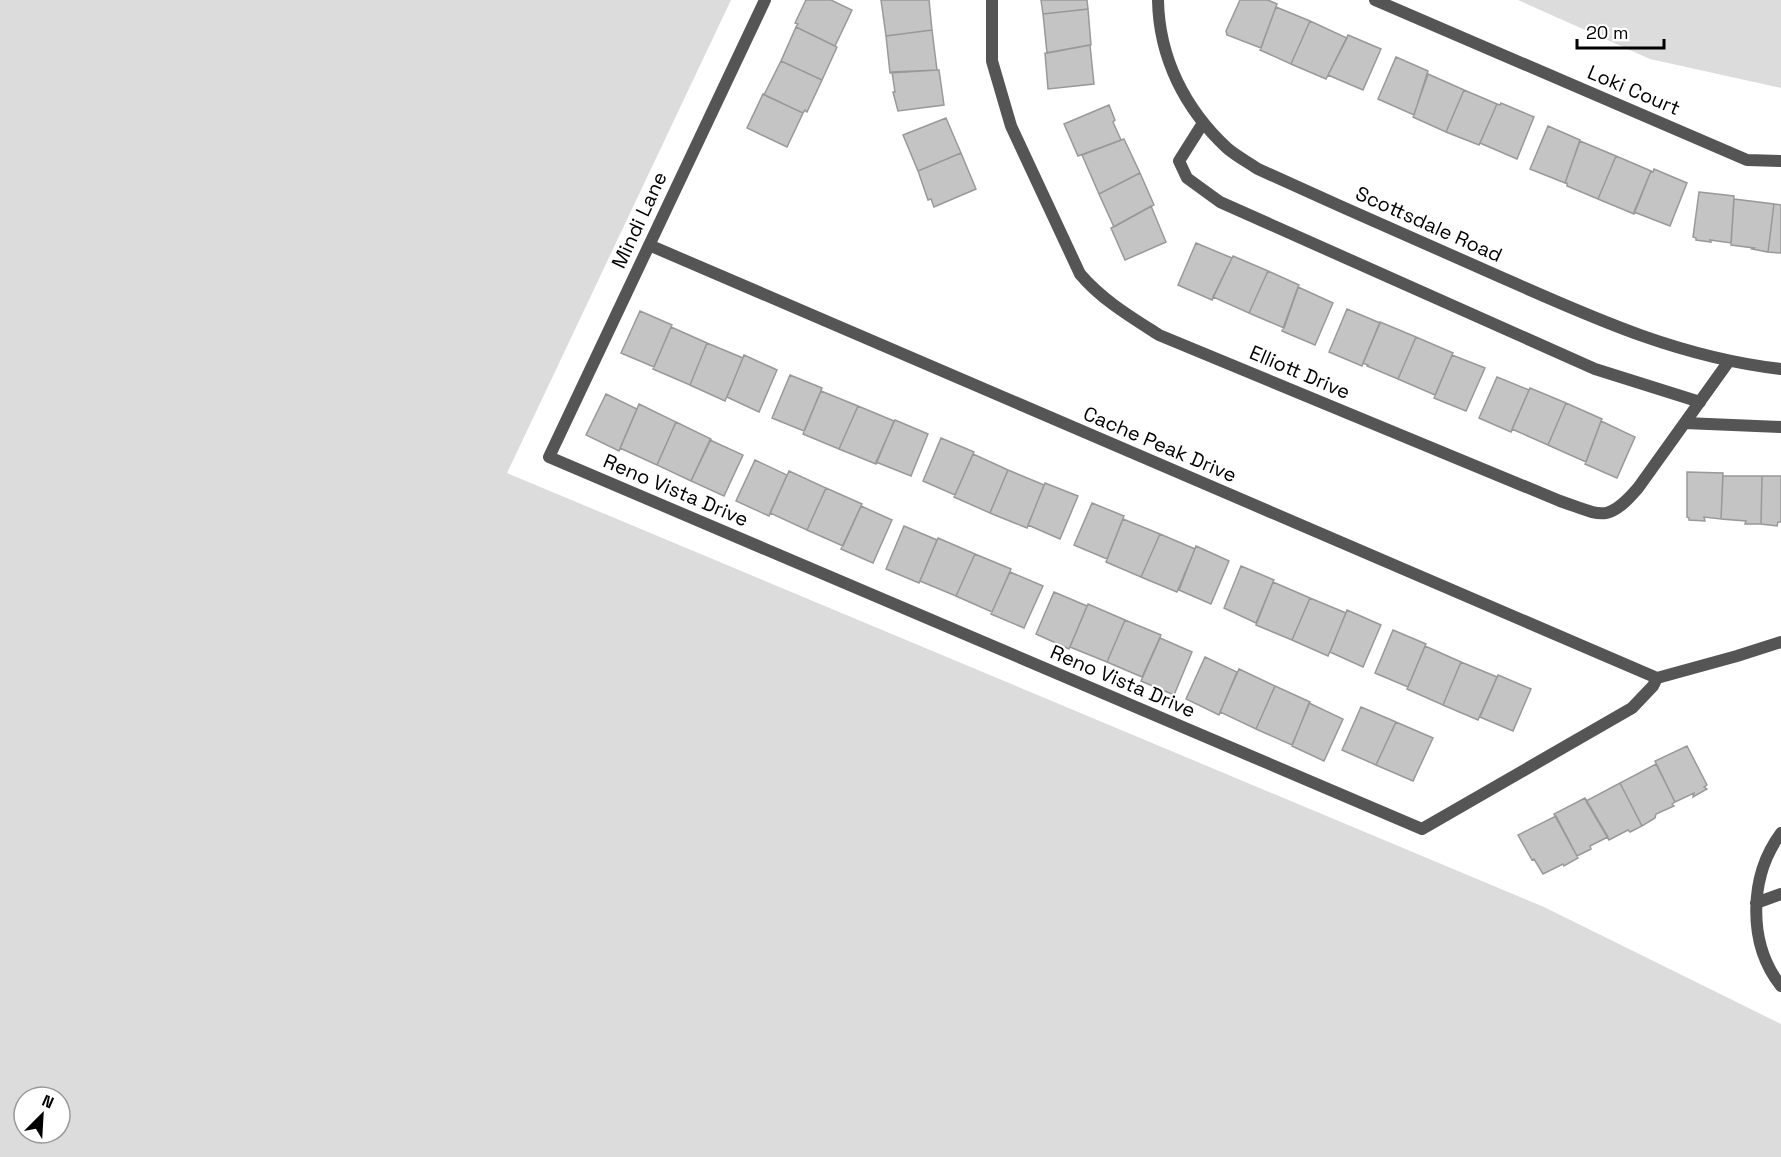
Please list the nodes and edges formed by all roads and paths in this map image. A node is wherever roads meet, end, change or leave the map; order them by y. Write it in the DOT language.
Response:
graph roads {
  1 [pos="765,0"];
  2 [pos="992,0"];
  3 [pos="1158,0"];
  4 [pos="1375,0"];
  5 [pos="1203,123"];
  6 [pos="1781,161"];
  7 [pos="649,245"];
  8 [pos="1729,361"];
  9 [pos="1781,369"];
  10 [pos="1700,402"];
  11 [pos="1685,423"];
  12 [pos="1781,427"];
  13 [pos="549,457"];
  14 [pos="1781,642"];
  15 [pos="1657,678"];
  16 [pos="1781,833"];
  17 [pos="1781,894"];
  18 [pos="1756,903"];
  19 [pos="1781,986"];
  1 -- 7 [label="street, Mindi Lane"];
  2 -- 11 [label="street, Elliott Drive"];
  3 -- 5 [label="street, Scottsdale Road"];
  4 -- 6 [label="street, Loki Court"];
  5 -- 8 [label="street, Scottsdale Road"];
  5 -- 10 [label="street"];
  7 -- 13 [label="street, Mindi Lane"];
  7 -- 15 [label="street, Cache Peak Drive"];
  8 -- 9 [label="street, Scottsdale Road"];
  8 -- 10 [label="street, Elliott Drive"];
  10 -- 11 [label="street, Elliott Drive"];
  11 -- 12 [label="street"];
  13 -- 15 [label="street, Reno Vista Drive"];
  14 -- 15 [label="street"];
  16 -- 18 [label="street"];
  17 -- 18 [label="street"];
  18 -- 19 [label="street"];
}
